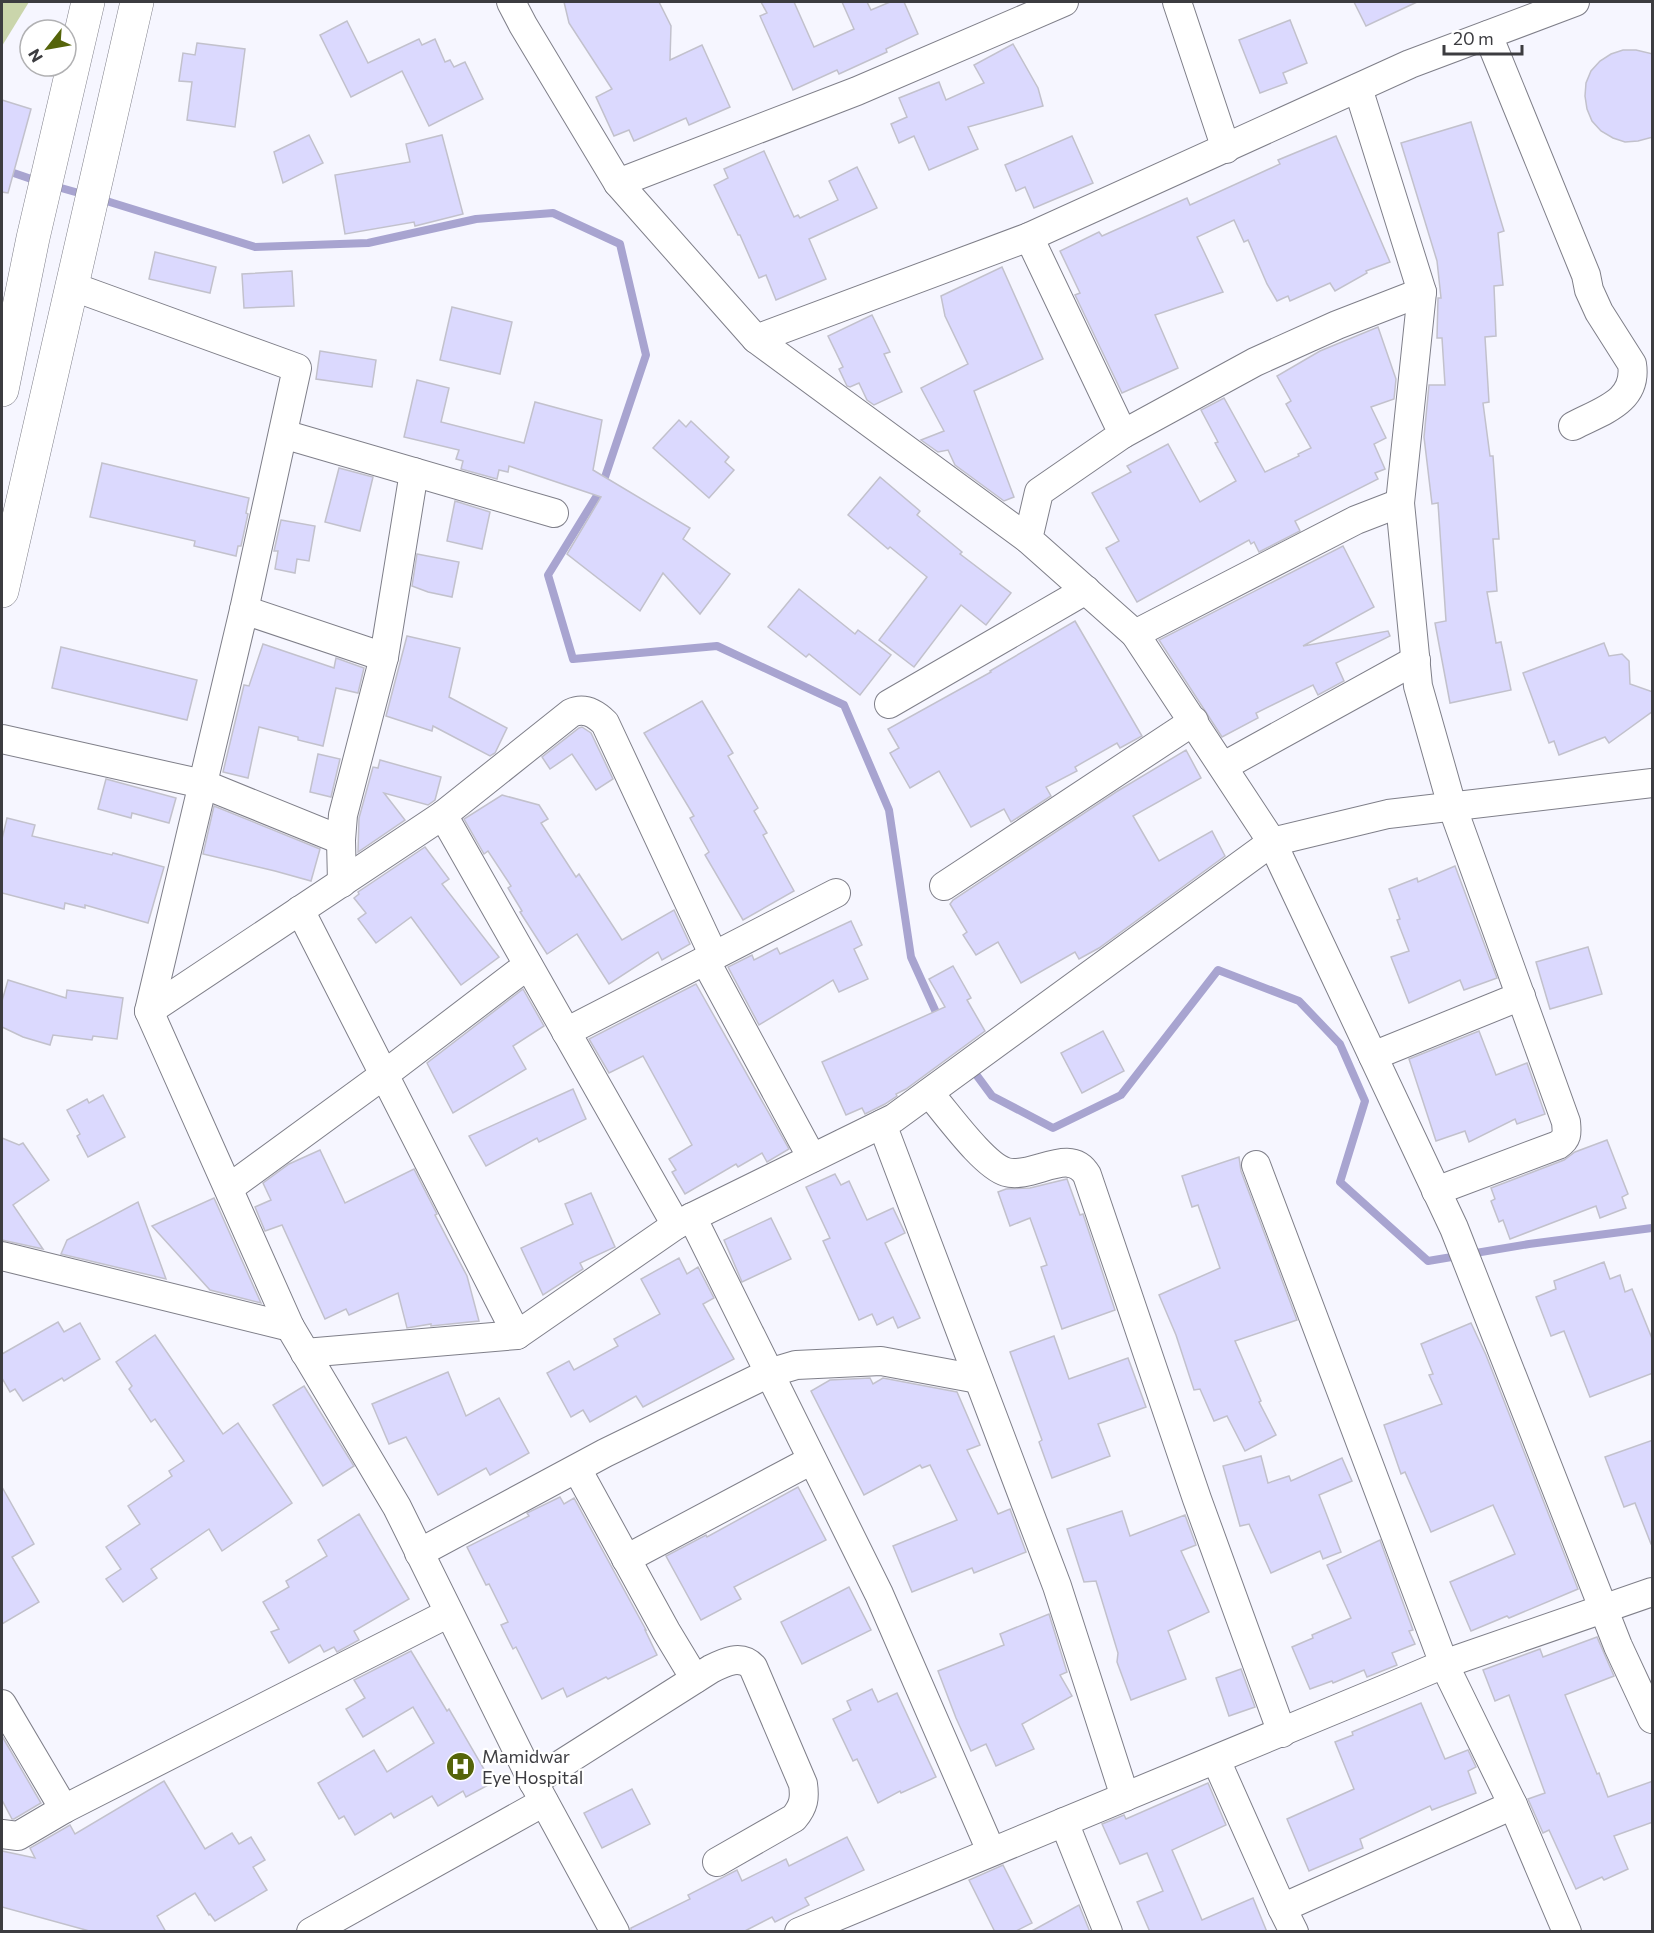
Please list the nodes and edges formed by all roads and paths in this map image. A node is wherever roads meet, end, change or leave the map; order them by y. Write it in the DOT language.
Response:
graph roads {
  1 [pos="88,2"];
  2 [pos="137,2"];
  3 [pos="512,2"];
  4 [pos="1064,2"];
  5 [pos="1177,2"];
  6 [pos="1575,2"];
  7 [pos="1488,35"];
  8 [pos="1358,88"];
  9 [pos="1226,149"];
  10 [pos="618,183"];
  11 [pos="1029,237"];
  12 [pos="71,286"];
  13 [pos="1422,292"];
  14 [pos="756,339"];
  15 [pos="2,390"];
  16 [pos="1573,426"];
  17 [pos="283,434"];
  18 [pos="1123,434"];
  19 [pos="414,472"];
  20 [pos="1400,503"];
  21 [pos="554,513"];
  22 [pos="1028,539"];
  23 [pos="1086,590"];
  24 [pos="2,591"];
  25 [pos="244,610"];
  26 [pos="1135,633"];
  27 [pos="384,657"];
  28 [pos="1416,660"];
  29 [pos="889,704"];
  30 [pos="1194,721"];
  31 [pos="2,740"];
  32 [pos="1224,766"];
  33 [pos="1653,783"];
  34 [pos="203,784"];
  35 [pos="1452,806"];
  36 [pos="443,815"];
  37 [pos="341,840"];
  38 [pos="1272,842"];
  39 [pos="342,883"];
  40 [pos="944,886"];
  41 [pos="836,893"];
  42 [pos="300,910"];
  43 [pos="710,958"];
  44 [pos="528,965"];
  45 [pos="1521,996"];
  46 [pos="149,1011"];
  47 [pos="566,1032"];
  48 [pos="1373,1056"];
  49 [pos="385,1074"];
  50 [pos="938,1086"];
  51 [pos="882,1124"];
  52 [pos="812,1158"];
  53 [pos="1256,1165"];
  54 [pos="229,1188"];
  55 [pos="1436,1191"];
  56 [pos="684,1221"];
  57 [pos="2,1256"];
  58 [pos="290,1327"];
  59 [pos="517,1335"];
  60 [pos="305,1353"];
  61 [pos="769,1373"];
  62 [pos="978,1379"];
  63 [pos="812,1460"];
  64 [pos="577,1468"];
  65 [pos="419,1553"];
  66 [pos="626,1559"];
  67 [pos="1653,1592"];
  68 [pos="1603,1608"];
  69 [pos="449,1613"];
  70 [pos="1444,1664"];
  71 [pos="695,1679"];
  72 [pos="2,1704"];
  73 [pos="1653,1719"];
  74 [pos="1282,1733"];
  75 [pos="1216,1760"];
  76 [pos="539,1792"];
  77 [pos="1125,1797"];
  78 [pos="1513,1805"];
  79 [pos="64,1809"];
  80 [pos="1064,1821"];
  81 [pos="2,1834"];
  82 [pos="991,1851"];
  83 [pos="717,1862"];
  84 [pos="1288,1920"];
  85 [pos="803,1931"];
  86 [pos="311,1932"];
  87 [pos="615,1932"];
  88 [pos="1108,1932"];
  89 [pos="1567,1932"];
  1 -- 15 [label="highway"];
  2 -- 12 [label="highway"];
  3 -- 10 [label="street"];
  4 -- 10 [label="street"];
  5 -- 9 [label="street"];
  6 -- 7 [label="street"];
  7 -- 8 [label="street"];
  7 -- 16 [label="street"];
  8 -- 9 [label="street"];
  8 -- 13 [label="street"];
  9 -- 11 [label="street"];
  10 -- 14 [label="street"];
  11 -- 14 [label="street"];
  11 -- 18 [label="street"];
  12 -- 17 [label="street"];
  12 -- 24 [label="highway"];
  13 -- 18 [label="street"];
  13 -- 20 [label="street"];
  14 -- 22 [label="street"];
  17 -- 19 [label="street"];
  17 -- 25 [label="street"];
  18 -- 22 [label="street"];
  19 -- 21 [label="street"];
  19 -- 27 [label="street"];
  20 -- 26 [label="street"];
  20 -- 28 [label="street"];
  22 -- 23 [label="street"];
  23 -- 26 [label="street"];
  23 -- 29 [label="street"];
  25 -- 27 [label="street"];
  25 -- 34 [label="street"];
  26 -- 30 [label="street"];
  27 -- 37 [label="street"];
  28 -- 32 [label="street"];
  28 -- 35 [label="street"];
  30 -- 32 [label="street"];
  30 -- 40 [label="street"];
  31 -- 34 [label="street"];
  32 -- 38 [label="street"];
  33 -- 35 [label="street"];
  34 -- 37 [label="street"];
  34 -- 46 [label="street"];
  35 -- 38 [label="street"];
  35 -- 45 [label="street"];
  36 -- 39 [label="street"];
  36 -- 43 [label="street"];
  36 -- 44 [label="street"];
  37 -- 39 [label="street"];
  38 -- 48 [label="street"];
  38 -- 50 [label="street"];
  39 -- 42 [label="street"];
  41 -- 43 [label="street"];
  42 -- 46 [label="street"];
  42 -- 49 [label="street"];
  43 -- 47 [label="street"];
  43 -- 52 [label="street"];
  44 -- 47 [label="street"];
  44 -- 49 [label="street"];
  45 -- 48 [label="street"];
  45 -- 55 [label="street"];
  46 -- 54 [label="street"];
  47 -- 56 [label="street"];
  48 -- 55 [label="street"];
  49 -- 54 [label="street"];
  49 -- 59 [label="street"];
  50 -- 51 [label="street"];
  50 -- 74 [label="street"];
  51 -- 52 [label="street"];
  51 -- 62 [label="street"];
  52 -- 56 [label="street"];
  53 -- 70 [label="street"];
  54 -- 58 [label="street"];
  55 -- 68 [label="street"];
  56 -- 59 [label="street"];
  56 -- 61 [label="street"];
  57 -- 58 [label="street"];
  58 -- 60 [label="street"];
  59 -- 60 [label="street"];
  60 -- 65 [label="street"];
  61 -- 62 [label="street"];
  61 -- 63 [label="street"];
  61 -- 64 [label="street"];
  62 -- 77 [label="street"];
  63 -- 66 [label="street"];
  63 -- 82 [label="street"];
  64 -- 65 [label="street"];
  64 -- 66 [label="street"];
  65 -- 69 [label="street"];
  66 -- 71 [label="street"];
  67 -- 68 [label="street"];
  68 -- 70 [label="street"];
  68 -- 73 [label="street"];
  69 -- 76 [label="street"];
  69 -- 79 [label="street"];
  70 -- 74 [label="street"];
  70 -- 78 [label="street"];
  71 -- 76 [label="street"];
  71 -- 83 [label="street"];
  72 -- 79 [label="street"];
  74 -- 75 [label="street"];
  75 -- 77 [label="street"];
  75 -- 84 [label="street"];
  76 -- 86 [label="street"];
  76 -- 87 [label="street"];
  77 -- 80 [label="street"];
  78 -- 84 [label="street"];
  78 -- 89 [label="street"];
  79 -- 81 [label="street"];
  80 -- 82 [label="street"];
  80 -- 88 [label="street"];
  82 -- 85 [label="street"];
}
